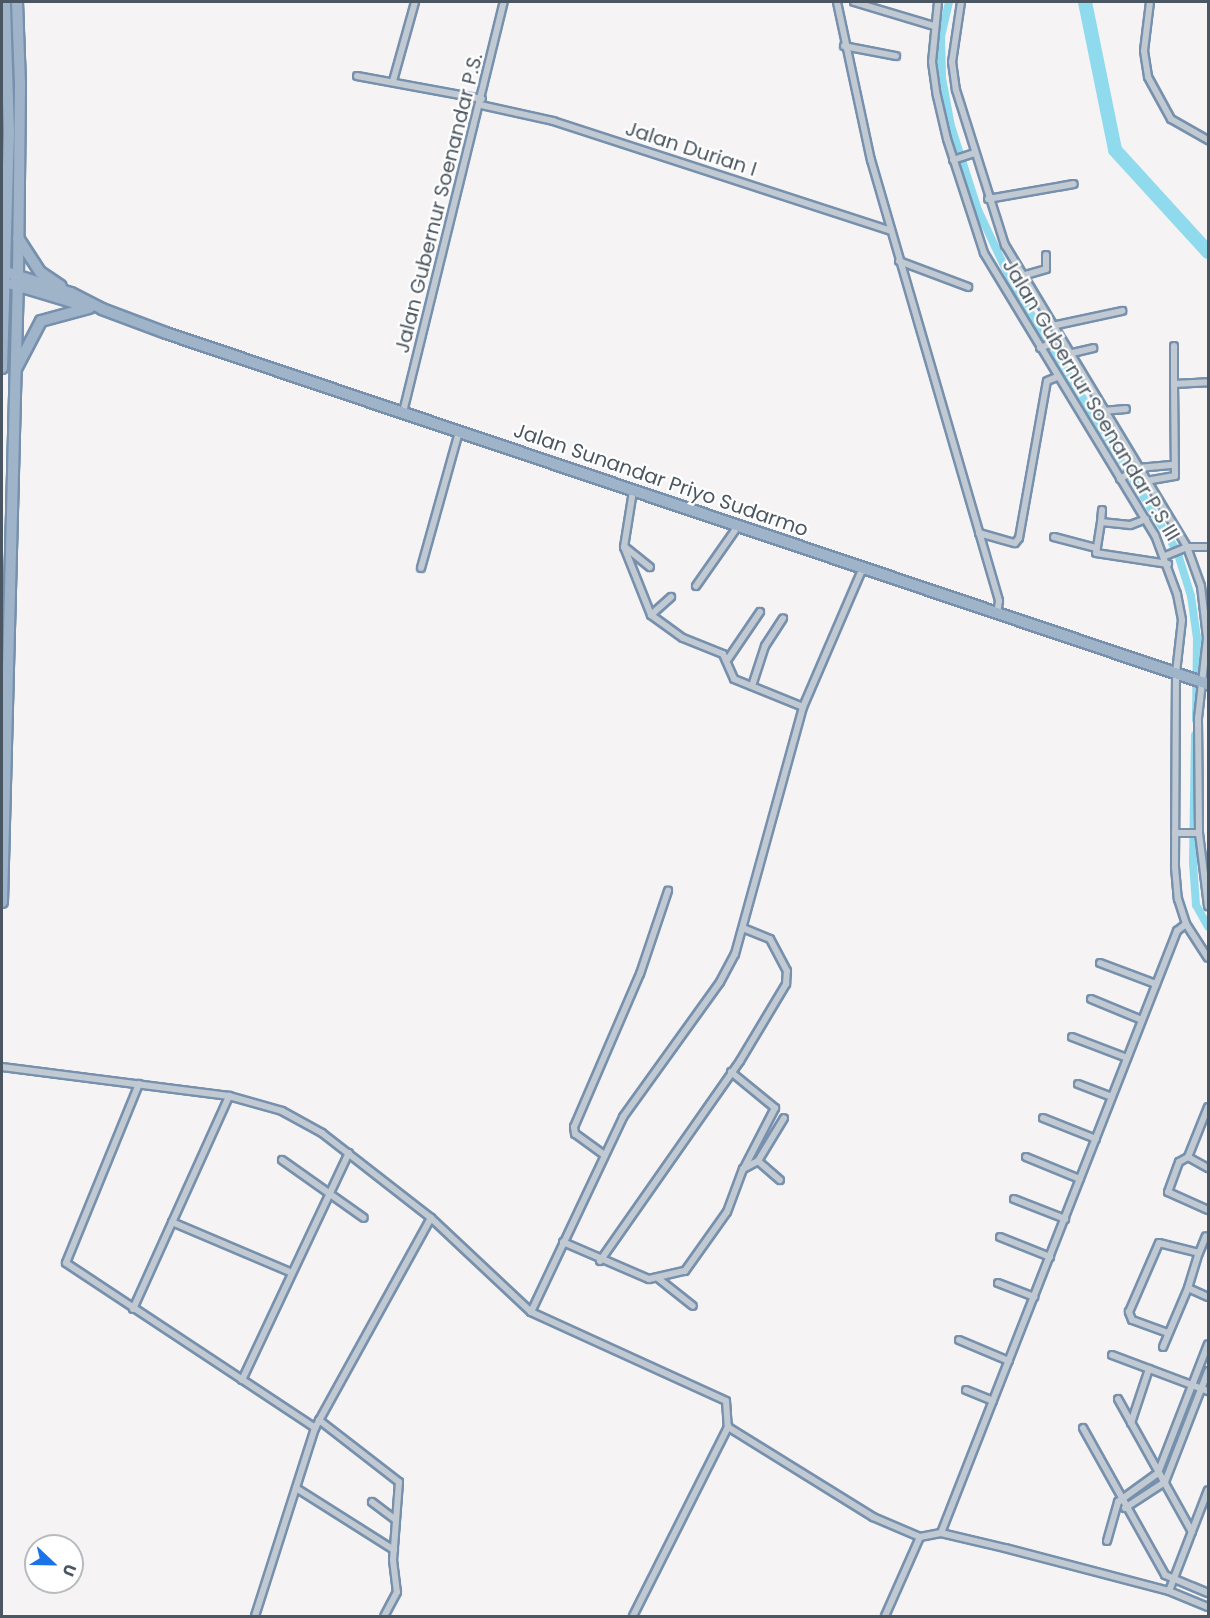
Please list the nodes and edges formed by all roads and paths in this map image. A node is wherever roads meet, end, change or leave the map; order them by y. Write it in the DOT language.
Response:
graph roads {
  1 [pos="5,2"];
  2 [pos="17,2"];
  3 [pos="415,2"];
  4 [pos="504,2"];
  5 [pos="837,2"];
  6 [pos="854,2"];
  7 [pos="938,2"];
  8 [pos="961,2"];
  9 [pos="1150,2"];
  10 [pos="934,26"];
  11 [pos="844,46"];
  12 [pos="896,56"];
  13 [pos="357,76"];
  14 [pos="393,81"];
  15 [pos="481,102"];
  16 [pos="1209,140"];
  17 [pos="973,154"];
  18 [pos="955,160"];
  19 [pos="1074,184"];
  20 [pos="9,197"];
  21 [pos="988,199"];
  22 [pos="2,222"];
  23 [pos="889,230"];
  24 [pos="18,238"];
  25 [pos="1046,255"];
  26 [pos="899,261"];
  27 [pos="1022,276"];
  28 [pos="6,277"];
  29 [pos="18,281"];
  30 [pos="968,287"];
  31 [pos="71,293"];
  32 [pos="89,308"];
  33 [pos="102,309"];
  34 [pos="1122,311"];
  35 [pos="1052,326"];
  36 [pos="1058,341"];
  37 [pos="1174,346"];
  38 [pos="1042,347"];
  39 [pos="1093,348"];
  40 [pos="2,350"];
  41 [pos="1068,354"];
  42 [pos="2,368"];
  43 [pos="13,374"];
  44 [pos="1057,377"];
  45 [pos="1209,382"];
  46 [pos="1174,384"];
  47 [pos="1126,409"];
  48 [pos="1102,411"];
  49 [pos="403,412"];
  50 [pos="460,431"];
  51 [pos="1174,465"];
  52 [pos="1137,469"];
  53 [pos="1122,478"];
  54 [pos="1146,481"];
  55 [pos="633,491"];
  56 [pos="1101,510"];
  57 [pos="1146,519"];
  58 [pos="1101,522"];
  59 [pos="738,526"];
  60 [pos="979,533"];
  61 [pos="1054,537"];
  62 [pos="624,547"];
  63 [pos="1209,547"];
  64 [pos="1096,548"];
  65 [pos="1186,548"];
  66 [pos="1169,555"];
  67 [pos="1168,564"];
  68 [pos="650,567"];
  69 [pos="421,568"];
  70 [pos="863,568"];
  71 [pos="696,586"];
  72 [pos="1201,586"];
  73 [pos="1209,586"];
  74 [pos="671,597"];
  75 [pos="760,612"];
  76 [pos="997,613"];
  77 [pos="651,615"];
  78 [pos="783,618"];
  79 [pos="728,659"];
  80 [pos="1179,674"];
  81 [pos="1204,682"];
  82 [pos="752,686"];
  83 [pos="803,707"];
  84 [pos="1178,833"];
  85 [pos="1197,833"];
  86 [pos="668,891"];
  87 [pos="2,902"];
  88 [pos="1209,906"];
  89 [pos="1186,924"];
  90 [pos="743,928"];
  91 [pos="1209,958"];
  92 [pos="1100,963"];
  93 [pos="1156,984"];
  94 [pos="1091,999"];
  95 [pos="1142,1020"];
  96 [pos="1072,1037"];
  97 [pos="1128,1058"];
  98 [pos="2,1067"];
  99 [pos="731,1072"];
  100 [pos="139,1084"];
  101 [pos="1078,1084"];
  102 [pos="229,1096"];
  103 [pos="1112,1097"];
  104 [pos="1209,1107"];
  105 [pos="784,1118"];
  106 [pos="1043,1118"];
  107 [pos="1096,1139"];
  108 [pos="349,1154"];
  109 [pos="603,1154"];
  110 [pos="1026,1157"];
  111 [pos="1188,1157"];
  112 [pos="282,1160"];
  113 [pos="758,1161"];
  114 [pos="1209,1168"];
  115 [pos="743,1169"];
  116 [pos="1080,1179"];
  117 [pos="780,1180"];
  118 [pos="329,1194"];
  119 [pos="1014,1199"];
  120 [pos="1209,1210"];
  121 [pos="364,1218"];
  122 [pos="431,1218"];
  123 [pos="1065,1219"];
  124 [pos="172,1222"];
  125 [pos="1206,1236"];
  126 [pos="1000,1237"];
  127 [pos="563,1242"];
  128 [pos="1199,1253"];
  129 [pos="1050,1257"];
  130 [pos="600,1261"];
  131 [pos="292,1273"];
  132 [pos="663,1280"];
  133 [pos="998,1283"];
  134 [pos="1188,1288"];
  135 [pos="1034,1297"];
  136 [pos="1209,1297"];
  137 [pos="693,1306"];
  138 [pos="133,1309"];
  139 [pos="531,1312"];
  140 [pos="1168,1333"];
  141 [pos="959,1340"];
  142 [pos="1209,1344"];
  143 [pos="1162,1347"];
  144 [pos="1112,1355"];
  145 [pos="1009,1361"];
  146 [pos="1149,1369"];
  147 [pos="1209,1371"];
  148 [pos="242,1380"];
  149 [pos="1192,1385"];
  150 [pos="966,1390"];
  151 [pos="1205,1390"];
  152 [pos="1118,1399"];
  153 [pos="993,1401"];
  154 [pos="319,1420"];
  155 [pos="1131,1423"];
  156 [pos="729,1427"];
  157 [pos="315,1428"];
  158 [pos="1083,1428"];
  159 [pos="1158,1473"];
  160 [pos="1164,1482"];
  161 [pos="296,1488"];
  162 [pos="1209,1490"];
  163 [pos="1122,1499"];
  164 [pos="372,1502"];
  165 [pos="1126,1508"];
  166 [pos="1118,1509"];
  167 [pos="396,1520"];
  168 [pos="1192,1532"];
  169 [pos="941,1533"];
  170 [pos="920,1537"];
  171 [pos="1107,1541"];
  172 [pos="394,1550"];
  173 [pos="1175,1579"];
  174 [pos="1169,1591"];
  175 [pos="1209,1593"];
  176 [pos="1209,1606"];
  177 [pos="255,1617"];
  178 [pos="384,1617"];
  179 [pos="633,1617"];
  180 [pos="885,1617"];
  1 -- 20 [label="highway"];
  2 -- 24 [label="highway"];
  3 -- 14 [label="street"];
  4 -- 15 [label="street, Jalan Gubernur Soenandar P.S."];
  5 -- 11 [label="street"];
  6 -- 10 [label="street"];
  7 -- 10 [label="street, Jalan Gubernur Soenandar P.S III"];
  8 -- 17 [label="street"];
  9 -- 16 [label="street"];
  10 -- 18 [label="street, Jalan Gubernur Soenandar P.S III"];
  11 -- 12 [label="street"];
  11 -- 23 [label="street"];
  13 -- 14 [label="street, Jalan Durian I"];
  14 -- 15 [label="street, Jalan Durian I"];
  15 -- 23 [label="street, Jalan Durian I"];
  15 -- 49 [label="street, Jalan Gubernur Soenandar P.S."];
  17 -- 18 [label="street"];
  17 -- 21 [label="street"];
  18 -- 38 [label="street, Jalan Gubernur Soenandar P.S III"];
  19 -- 21 [label="street"];
  20 -- 22 [label="highway"];
  20 -- 28 [label="highway"];
  21 -- 27 [label="street"];
  23 -- 26 [label="street"];
  24 -- 29 [label="highway"];
  24 -- 31 [label="highway"];
  25 -- 27 [label="street"];
  26 -- 30 [label="street"];
  26 -- 60 [label="street"];
  27 -- 35 [label="street"];
  28 -- 29 [label="highway, Jalan Sunandar Priyo Sudarmo"];
  28 -- 40 [label="highway"];
  29 -- 31 [label="highway, Jalan Sunandar Priyo Sudarmo"];
  29 -- 32 [label="highway, Jalan Sunandar Priyo Sudarmo"];
  29 -- 43 [label="highway"];
  31 -- 33 [label="highway, Jalan Sunandar Priyo Sudarmo"];
  32 -- 33 [label="highway, Jalan Sunandar Priyo Sudarmo"];
  32 -- 43 [label="highway"];
  33 -- 49 [label="highway, Jalan Sunandar Priyo Sudarmo"];
  34 -- 35 [label="street"];
  35 -- 36 [label="street"];
  36 -- 38 [label="street"];
  36 -- 41 [label="street"];
  37 -- 46 [label="street"];
  38 -- 44 [label="street, Jalan Gubernur Soenandar P.S III"];
  39 -- 41 [label="street"];
  40 -- 42 [label="highway"];
  41 -- 48 [label="street"];
  43 -- 87 [label="highway"];
  44 -- 53 [label="street, Jalan Gubernur Soenandar P.S III"];
  44 -- 60 [label="street"];
  45 -- 46 [label="street"];
  46 -- 51 [label="street"];
  47 -- 48 [label="street"];
  48 -- 52 [label="street"];
  49 -- 50 [label="highway, Jalan Sunandar Priyo Sudarmo"];
  50 -- 55 [label="highway, Jalan Sunandar Priyo Sudarmo"];
  50 -- 69 [label="street"];
  51 -- 52 [label="street"];
  51 -- 54 [label="street"];
  52 -- 53 [label="street"];
  52 -- 54 [label="street"];
  53 -- 57 [label="street, Jalan Gubernur Soenandar P.S III"];
  54 -- 65 [label="street"];
  55 -- 59 [label="highway, Jalan Sunandar Priyo Sudarmo"];
  55 -- 62 [label="street"];
  56 -- 58 [label="street"];
  57 -- 58 [label="street"];
  57 -- 66 [label="street, Jalan Gubernur Soenandar P.S III"];
  58 -- 64 [label="street"];
  59 -- 70 [label="highway, Jalan Sunandar Priyo Sudarmo"];
  59 -- 71 [label="street"];
  60 -- 76 [label="street"];
  61 -- 64 [label="street"];
  62 -- 68 [label="street"];
  62 -- 77 [label="street"];
  63 -- 65 [label="street"];
  64 -- 67 [label="street"];
  65 -- 66 [label="street"];
  65 -- 72 [label="street"];
  66 -- 67 [label="street, Jalan Gubernur Soenandar P.S III"];
  67 -- 80 [label="street, Jalan Gubernur Soenandar P.S III"];
  70 -- 76 [label="highway, Jalan Sunandar Priyo Sudarmo"];
  70 -- 83 [label="street"];
  72 -- 73 [label="street"];
  72 -- 81 [label="street"];
  74 -- 77 [label="street"];
  75 -- 79 [label="street"];
  76 -- 80 [label="highway, Jalan Sunandar Priyo Sudarmo"];
  77 -- 79 [label="street"];
  78 -- 82 [label="street"];
  79 -- 82 [label="street"];
  80 -- 81 [label="highway, Jalan Sunandar Priyo Sudarmo"];
  80 -- 84 [label="street, Jalan Gubernur Soenandar P.S III"];
  81 -- 85 [label="street"];
  82 -- 83 [label="street"];
  83 -- 90 [label="street"];
  84 -- 85 [label="street"];
  84 -- 89 [label="street, Jalan Gubernur Soenandar P.S III"];
  85 -- 88 [label="street"];
  86 -- 109 [label="street"];
  89 -- 91 [label="street, Jalan Gubernur Soenandar P.S III"];
  89 -- 93 [label="street"];
  90 -- 99 [label="street"];
  90 -- 109 [label="street"];
  92 -- 93 [label="street"];
  93 -- 95 [label="street"];
  94 -- 95 [label="street"];
  95 -- 97 [label="street"];
  96 -- 97 [label="street"];
  97 -- 103 [label="street"];
  98 -- 100 [label="street"];
  99 -- 115 [label="street"];
  99 -- 130 [label="street"];
  100 -- 102 [label="street"];
  100 -- 138 [label="street"];
  101 -- 103 [label="street"];
  102 -- 108 [label="street"];
  102 -- 124 [label="street"];
  103 -- 107 [label="street"];
  104 -- 111 [label="street"];
  105 -- 113 [label="street"];
  106 -- 107 [label="street"];
  107 -- 116 [label="street"];
  108 -- 118 [label="street"];
  108 -- 122 [label="street"];
  109 -- 127 [label="street"];
  110 -- 116 [label="street"];
  111 -- 114 [label="street"];
  111 -- 120 [label="street"];
  112 -- 118 [label="street"];
  113 -- 115 [label="street"];
  113 -- 117 [label="street"];
  115 -- 132 [label="street"];
  116 -- 123 [label="street"];
  118 -- 121 [label="street"];
  118 -- 131 [label="street"];
  119 -- 123 [label="street"];
  122 -- 139 [label="street"];
  122 -- 154 [label="street"];
  123 -- 129 [label="street"];
  124 -- 131 [label="street"];
  124 -- 138 [label="street"];
  125 -- 128 [label="street"];
  126 -- 129 [label="street"];
  127 -- 130 [label="street"];
  127 -- 139 [label="street"];
  128 -- 134 [label="street"];
  128 -- 140 [label="street"];
  129 -- 135 [label="street"];
  130 -- 132 [label="street"];
  131 -- 148 [label="street"];
  132 -- 137 [label="street"];
  133 -- 135 [label="street"];
  134 -- 136 [label="street"];
  134 -- 140 [label="street"];
  135 -- 145 [label="street"];
  138 -- 148 [label="street"];
  139 -- 156 [label="street"];
  140 -- 143 [label="street"];
  141 -- 145 [label="street"];
  142 -- 149 [label="street"];
  144 -- 146 [label="street"];
  145 -- 153 [label="street"];
  146 -- 149 [label="street"];
  146 -- 155 [label="street"];
  147 -- 151 [label="street"];
  148 -- 157 [label="street"];
  149 -- 151 [label="street"];
  149 -- 159 [label="street"];
  150 -- 153 [label="street"];
  151 -- 160 [label="street"];
  152 -- 155 [label="street"];
  153 -- 169 [label="street"];
  154 -- 157 [label="street"];
  154 -- 167 [label="street"];
  155 -- 159 [label="street"];
  156 -- 170 [label="street"];
  156 -- 179 [label="street"];
  157 -- 161 [label="street"];
  158 -- 163 [label="street"];
  159 -- 160 [label="street"];
  159 -- 163 [label="street"];
  160 -- 165 [label="street"];
  160 -- 168 [label="street"];
  161 -- 172 [label="street"];
  161 -- 177 [label="street"];
  162 -- 168 [label="street"];
  163 -- 165 [label="street"];
  163 -- 166 [label="street"];
  164 -- 167 [label="street"];
  165 -- 166 [label="street"];
  165 -- 173 [label="street"];
  166 -- 171 [label="street"];
  167 -- 172 [label="street"];
  168 -- 173 [label="street"];
  169 -- 170 [label="street"];
  169 -- 174 [label="street"];
  170 -- 180 [label="street"];
  172 -- 178 [label="street"];
  173 -- 174 [label="street"];
  173 -- 175 [label="street"];
  174 -- 176 [label="street"];
}
